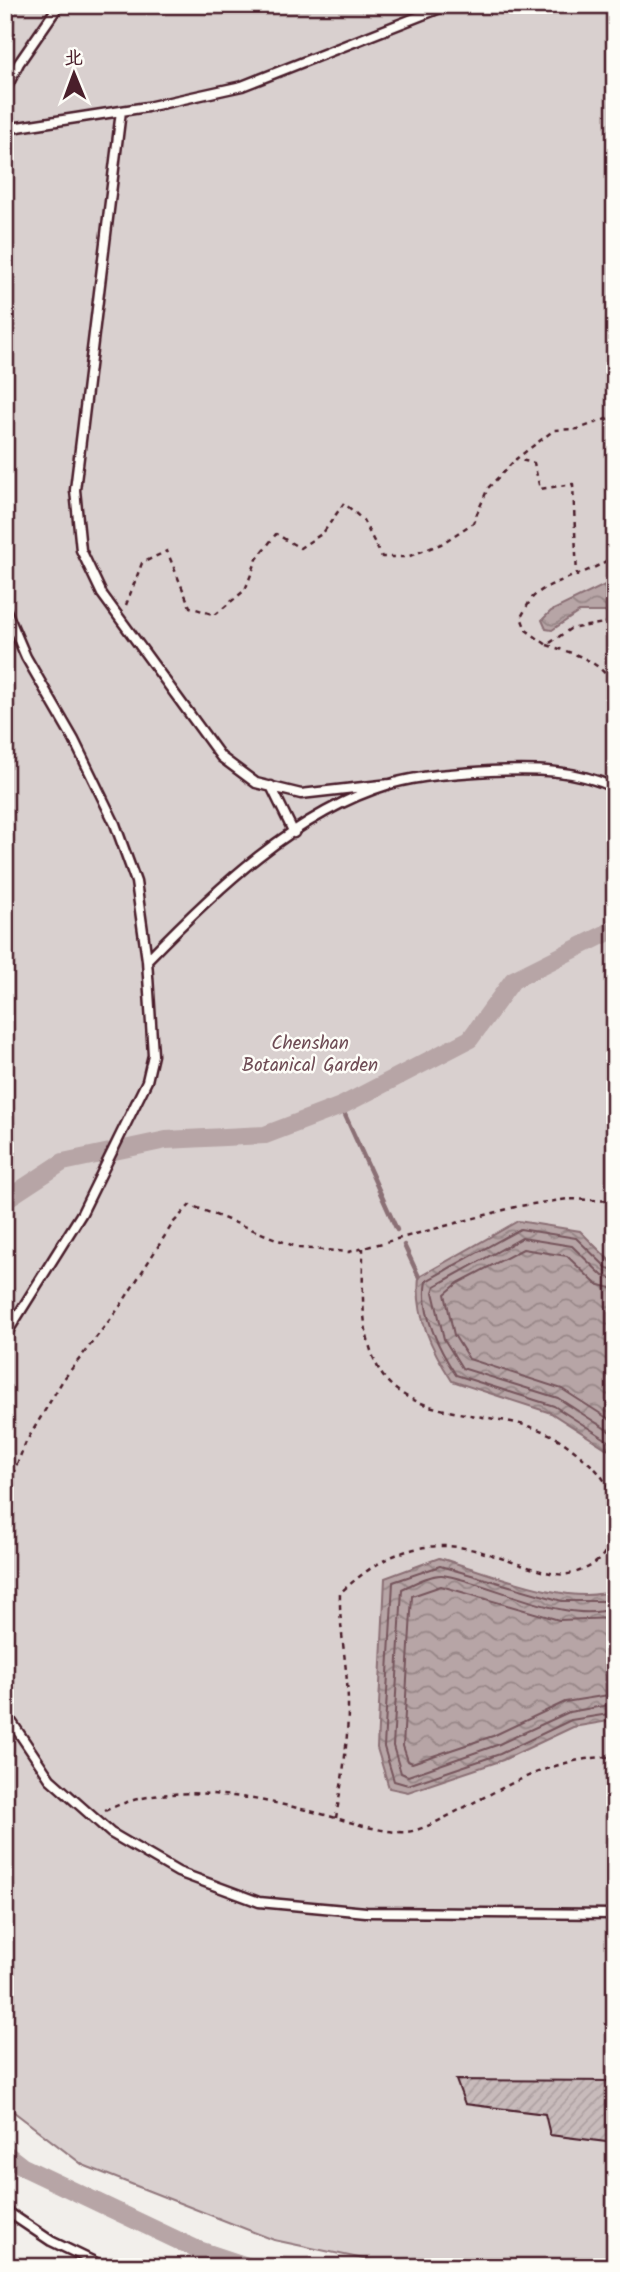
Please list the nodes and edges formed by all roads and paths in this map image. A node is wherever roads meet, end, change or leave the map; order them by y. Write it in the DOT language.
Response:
graph roads {
  1 [pos="59,5"];
  2 [pos="448,5"];
  3 [pos="5,90"];
  4 [pos="121,111"];
  5 [pos="5,129"];
  6 [pos="615,416"];
  7 [pos="516,459"];
  8 [pos="615,554"];
  9 [pos="577,577"];
  10 [pos="5,608"];
  11 [pos="120,619"];
  12 [pos="615,621"];
  13 [pos="547,645"];
  14 [pos="615,689"];
  15 [pos="390,784"];
  16 [pos="271,786"];
  17 [pos="615,788"];
  18 [pos="294,833"];
  19 [pos="147,960"];
  20 [pos="615,1200"];
  21 [pos="362,1248"];
  22 [pos="5,1336"];
  23 [pos="5,1493"];
  24 [pos="5,1712"];
  25 [pos="615,1757"];
  26 [pos="93,1817"];
  27 [pos="336,1818"];
  28 [pos="615,1914"];
  29 [pos="5,2210"];
  30 [pos="105,2267"];
  1 -- 3 [label="lane"];
  2 -- 4 [label="lane"];
  4 -- 5 [label="lane"];
  4 -- 11 [label="lane"];
  6 -- 7 [label="path"];
  7 -- 9 [label="path"];
  7 -- 11 [label="path"];
  8 -- 9 [label="path"];
  9 -- 13 [label="path"];
  10 -- 19 [label="lane"];
  11 -- 16 [label="lane"];
  12 -- 13 [label="path"];
  13 -- 14 [label="path"];
  15 -- 16 [label="lane"];
  15 -- 17 [label="lane"];
  15 -- 18 [label="lane"];
  16 -- 18 [label="lane"];
  18 -- 19 [label="lane"];
  19 -- 22 [label="lane"];
  20 -- 21 [label="path"];
  21 -- 23 [label="path"];
  21 -- 27 [label="path"];
  24 -- 26 [label="lane"];
  25 -- 27 [label="path"];
  26 -- 27 [label="path"];
  26 -- 28 [label="lane"];
  29 -- 30 [label="lane"];
}
